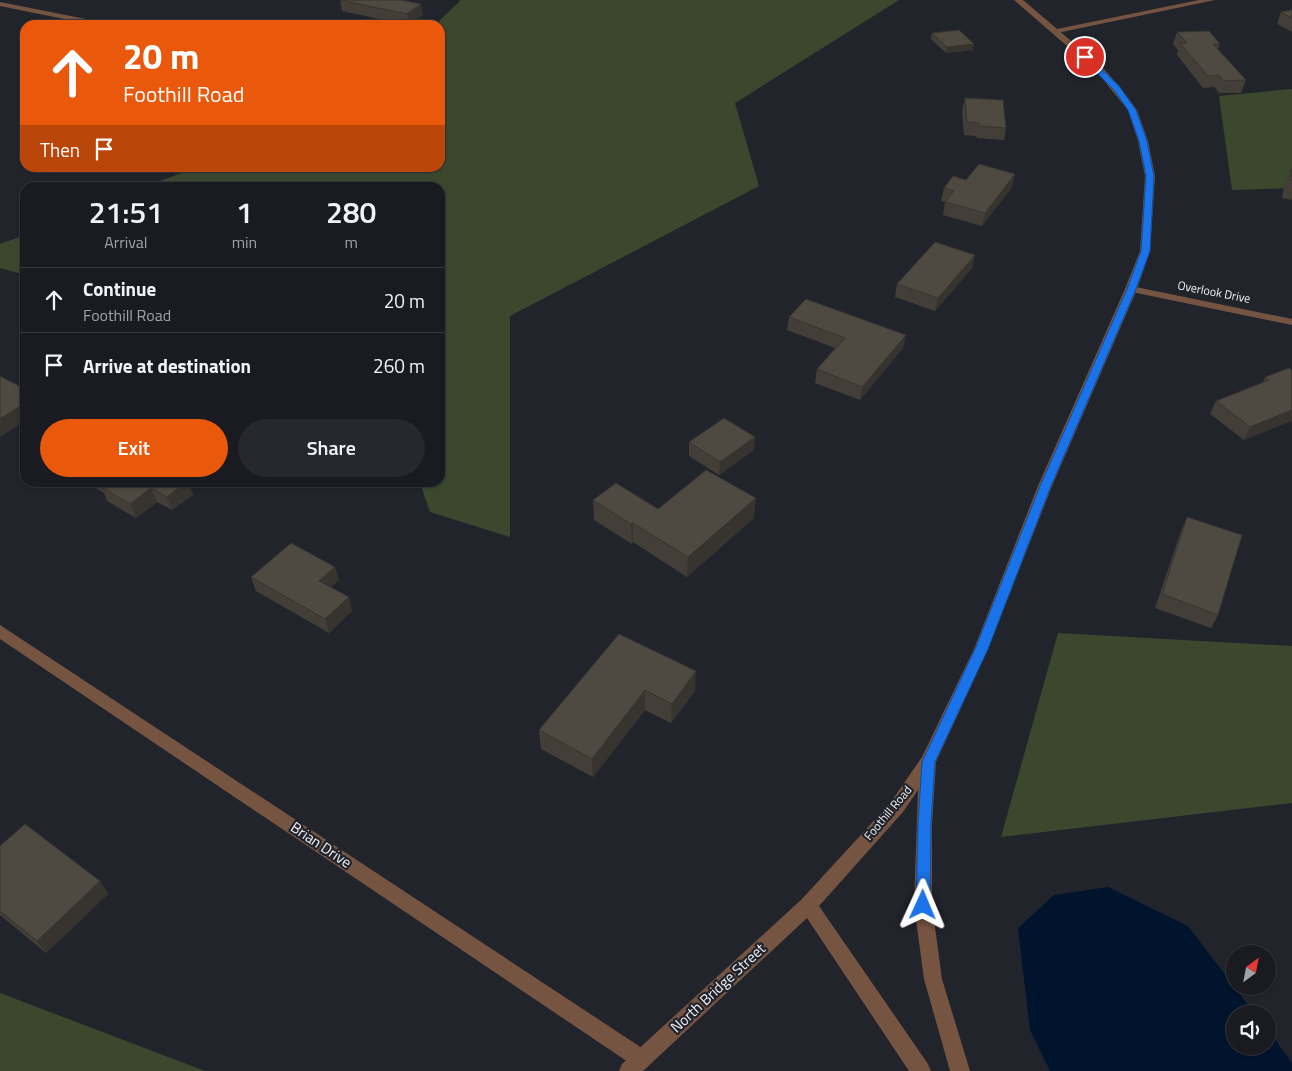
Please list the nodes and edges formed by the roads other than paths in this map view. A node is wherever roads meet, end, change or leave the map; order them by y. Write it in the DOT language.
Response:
graph roads {
  1 [pos="1018,0"];
  2 [pos="1211,0"];
  3 [pos="0,4"];
  4 [pos="81,20"];
  5 [pos="1057,31"];
  6 [pos="1131,289"];
  7 [pos="1292,322"];
  8 [pos="0,630"];
  9 [pos="928,762"];
  10 [pos="808,904"];
  11 [pos="635,1065"];
  12 [pos="921,1071"];
  13 [pos="960,1071"];
  1 -- 5 [label="street, Foothill Road"];
  2 -- 5 [label="street"];
  3 -- 4 [label="street"];
  5 -- 6 [label="street, Foothill Road"];
  6 -- 7 [label="street, Overlook Drive"];
  6 -- 9 [label="street, Foothill Road"];
  8 -- 11 [label="street, Brian Drive"];
  9 -- 10 [label="street, Foothill Road"];
  9 -- 13 [label="street"];
  10 -- 11 [label="street, North Bridge Street"];
  10 -- 12 [label="street"];
}
